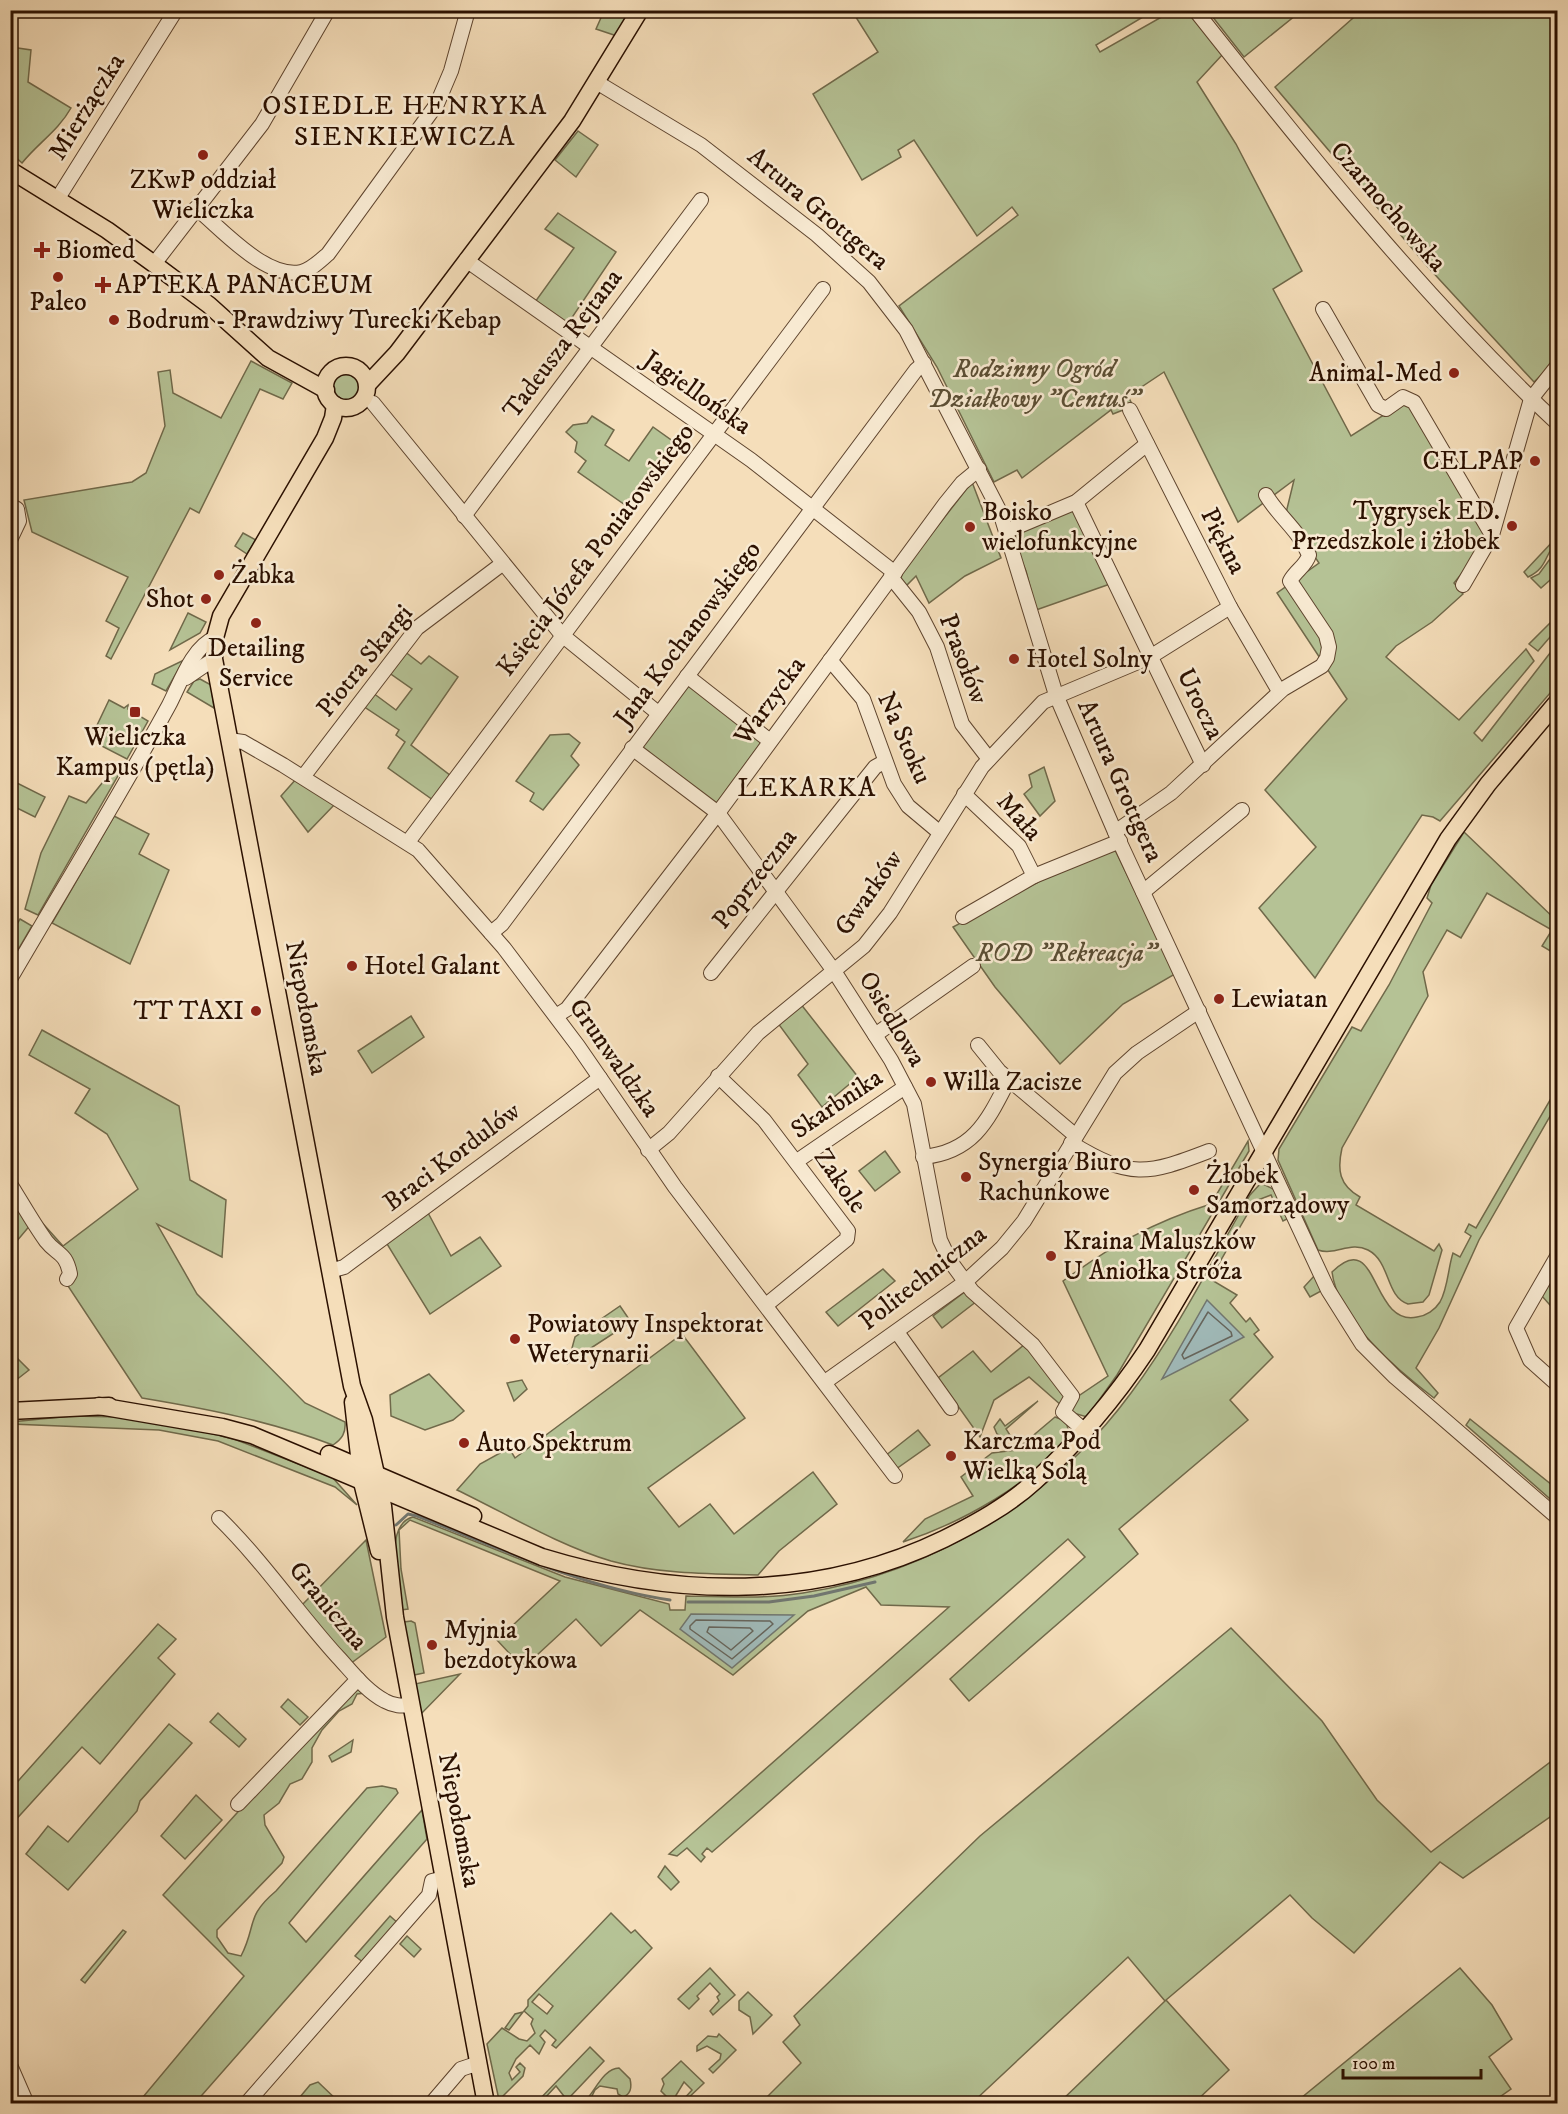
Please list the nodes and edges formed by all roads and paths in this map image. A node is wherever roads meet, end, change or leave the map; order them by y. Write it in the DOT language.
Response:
graph roads {
  1 [pos="176,10"];
  2 [pos="328,10"];
  3 [pos="468,10"];
  4 [pos="640,10"];
  5 [pos="1195,10"];
  6 [pos="598,83"];
  7 [pos="10,170"];
  8 [pos="57,198"];
  9 [pos="701,200"];
  10 [pos="196,208"];
  11 [pos="466,260"];
  12 [pos="154,264"];
  13 [pos="823,289"];
  14 [pos="1323,309"];
  15 [pos="411,332"];
  16 [pos="590,347"];
  17 [pos="924,363"];
  18 [pos="1557,365"];
  19 [pos="358,370"];
  20 [pos="367,385"];
  21 [pos="335,395"];
  22 [pos="1531,399"];
  23 [pos="374,403"];
  24 [pos="1130,410"];
  25 [pos="1557,424"];
  26 [pos="713,435"];
  27 [pos="1147,444"];
  28 [pos="979,469"];
  29 [pos="1266,495"];
  30 [pos="1076,502"];
  31 [pos="10,505"];
  32 [pos="812,510"];
  33 [pos="464,516"];
  34 [pos="1006,531"];
  35 [pos="1492,535"];
  36 [pos="10,540"];
  37 [pos="502,564"];
  38 [pos="893,575"];
  39 [pos="1463,585"];
  40 [pos="1230,606"];
  41 [pos="562,634"];
  42 [pos="214,638"];
  43 [pos="1150,657"];
  44 [pos="214,659"];
  45 [pos="830,660"];
  46 [pos="687,676"];
  47 [pos="182,682"];
  48 [pos="1280,692"];
  49 [pos="1056,695"];
  50 [pos="1557,700"];
  51 [pos="658,712"];
  52 [pos="229,740"];
  53 [pos="770,741"];
  54 [pos="632,748"];
  55 [pos="989,759"];
  56 [pos="884,762"];
  57 [pos="1203,765"];
  58 [pos="303,777"];
  59 [pos="964,794"];
  60 [pos="1242,810"];
  61 [pos="718,813"];
  62 [pos="939,831"];
  63 [pos="1117,837"];
  64 [pos="408,842"];
  65 [pos="1034,876"];
  66 [pos="1143,892"];
  67 [pos="776,894"];
  68 [pos="963,917"];
  69 [pos="491,933"];
  70 [pos="973,966"];
  71 [pos="834,971"];
  72 [pos="711,973"];
  73 [pos="10,979"];
  74 [pos="1199,1011"];
  75 [pos="556,1016"];
  76 [pos="875,1035"];
  77 [pos="978,1045"];
  78 [pos="718,1076"];
  79 [pos="600,1078"];
  80 [pos="1009,1079"];
  81 [pos="905,1087"];
  82 [pos="1073,1140"];
  83 [pos="648,1150"];
  84 [pos="1263,1150"];
  85 [pos="1209,1151"];
  86 [pos="923,1157"];
  87 [pos="797,1161"];
  88 [pos="10,1184"];
  89 [pos="1557,1255"];
  90 [pos="330,1271"];
  91 [pos="67,1279"];
  92 [pos="964,1283"];
  93 [pos="766,1305"];
  94 [pos="897,1332"];
  95 [pos="825,1382"];
  96 [pos="1557,1385"];
  97 [pos="352,1386"];
  98 [pos="951,1408"];
  99 [pos="10,1411"];
  100 [pos="353,1424"];
  101 [pos="1085,1431"];
  102 [pos="331,1461"];
  103 [pos="895,1476"];
  104 [pos="369,1478"];
  105 [pos="419,1506"];
  106 [pos="368,1509"];
  107 [pos="219,1518"];
  108 [pos="1557,1518"];
  109 [pos="385,1535"];
  110 [pos="601,1572"];
  111 [pos="389,1586"];
  112 [pos="358,1679"];
  113 [pos="411,1705"];
  114 [pos="238,1804"];
  115 [pos="444,1878"];
  116 [pos="479,2063"];
  117 [pos="10,2065"];
  118 [pos="27,2103"];
  119 [pos="246,2103"];
  120 [pos="431,2103"];
  121 [pos="486,2103"];
  1 -- 8 [label="street, Mierżączka"];
  2 -- 10 [label="street"];
  3 -- 10 [label="street"];
  4 -- 6 [label="main road"];
  5 -- 22 [label="street, Czarnochowska"];
  6 -- 11 [label="main road"];
  6 -- 17 [label="street, Artura Grottgera"];
  7 -- 8 [label="main road"];
  8 -- 12 [label="main road"];
  9 -- 16 [label="street, Tadeusza Rejtana"];
  10 -- 12 [label="street"];
  11 -- 15 [label="main road"];
  11 -- 16 [label="street, Jagiellońska"];
  12 -- 21 [label="main road"];
  13 -- 26 [label="street, Księcia Józefa Poniatowskiego"];
  14 -- 35 [label="street"];
  15 -- 19 [label="main road"];
  15 -- 20 [label="main road"];
  16 -- 26 [label="street, Jagiellońska"];
  16 -- 33 [label="street, Tadeusza Rejtana"];
  17 -- 28 [label="street, Artura Grottgera"];
  17 -- 32 [label="street, Jana Kochanowskiego"];
  18 -- 22 [label="street"];
  19 -- 20 [label="main road"];
  19 -- 21 [label="main road"];
  20 -- 21 [label="main road"];
  21 -- 42 [label="main road"];
  22 -- 25 [label="street, Czarnochowska"];
  22 -- 35 [label="street"];
  23 -- 33 [label="street"];
  24 -- 27 [label="street, Piękna"];
  26 -- 32 [label="street, Jagiellońska"];
  26 -- 41 [label="street, Księcia Józefa Poniatowskiego"];
  27 -- 30 [label="street"];
  27 -- 40 [label="street, Piękna"];
  28 -- 34 [label="street, Artura Grottgera"];
  28 -- 38 [label="street, Warzycka"];
  29 -- 48 [label="street, Mała"];
  30 -- 34 [label="street"];
  30 -- 43 [label="street, Urocza"];
  31 -- 36 [label="street"];
  32 -- 38 [label="street, Jagiellońska"];
  32 -- 46 [label="street, Jana Kochanowskiego"];
  33 -- 37 [label="street"];
  34 -- 49 [label="street, Artura Grottgera"];
  35 -- 39 [label="street"];
  37 -- 41 [label="street"];
  37 -- 58 [label="street, Piotra Skargi"];
  38 -- 45 [label="street, Warzycka"];
  38 -- 55 [label="street, Prasołów"];
  40 -- 43 [label="street, Gwarków"];
  40 -- 48 [label="street, Piękna"];
  41 -- 51 [label="street"];
  41 -- 64 [label="street, Księcia Józefa Poniatowskiego"];
  42 -- 44 [label="main road, Niepołomska"];
  42 -- 47 [label="street"];
  43 -- 49 [label="street, Gwarków"];
  43 -- 57 [label="street, Urocza"];
  44 -- 47 [label="street"];
  44 -- 52 [label="main road, Niepołomska"];
  45 -- 53 [label="street, Warzycka"];
  45 -- 56 [label="street, Na Stoku"];
  46 -- 51 [label="street, Jana Kochanowskiego"];
  46 -- 53 [label="street"];
  47 -- 73 [label="street"];
  48 -- 57 [label="street, Mała"];
  49 -- 55 [label="street, Gwarków"];
  49 -- 63 [label="street, Artura Grottgera"];
  50 -- 84 [label="main road"];
  51 -- 54 [label="street, Jana Kochanowskiego"];
  52 -- 58 [label="street, Grunwaldzka"];
  52 -- 90 [label="main road, Niepołomska"];
  53 -- 61 [label="street, Warzycka"];
  54 -- 61 [label="street, Osiedlowa"];
  54 -- 69 [label="street, Jana Kochanowskiego"];
  55 -- 59 [label="street, Gwarków"];
  56 -- 62 [label="street, Na Stoku"];
  56 -- 67 [label="street, Poprzeczna"];
  57 -- 63 [label="street, Mała"];
  58 -- 64 [label="street, Grunwaldzka"];
  59 -- 62 [label="street, Gwarków"];
  59 -- 65 [label="street, Mała"];
  60 -- 66 [label="street"];
  61 -- 67 [label="street, Osiedlowa"];
  61 -- 75 [label="street, Warzycka"];
  62 -- 71 [label="street, Gwarków"];
  63 -- 65 [label="street, Mała"];
  63 -- 66 [label="street, Artura Grottgera"];
  64 -- 69 [label="street, Grunwaldzka"];
  65 -- 68 [label="street, Mała"];
  66 -- 74 [label="street, Artura Grottgera"];
  67 -- 71 [label="street, Osiedlowa"];
  67 -- 72 [label="street, Poprzeczna"];
  69 -- 75 [label="street, Grunwaldzka"];
  70 -- 76 [label="street"];
  71 -- 76 [label="street, Osiedlowa"];
  71 -- 78 [label="street, Gwarków"];
  74 -- 82 [label="street, Politechniczna"];
  74 -- 84 [label="street, Artura Grottgera"];
  75 -- 79 [label="street, Grunwaldzka"];
  76 -- 81 [label="street, Osiedlowa"];
  77 -- 80 [label="street"];
  78 -- 83 [label="street, Gwarków"];
  78 -- 87 [label="street, Zakole"];
  79 -- 83 [label="street, Grunwaldzka"];
  79 -- 90 [label="street, Braci Kordulów"];
  80 -- 82 [label="street"];
  80 -- 86 [label="street"];
  81 -- 86 [label="street, Osiedlowa"];
  81 -- 87 [label="street, Skarbnika"];
  82 -- 85 [label="street"];
  82 -- 92 [label="street, Politechniczna"];
  83 -- 93 [label="street, Grunwaldzka"];
  84 -- 101 [label="main road"];
  84 -- 108 [label="street, Artura Grottgera"];
  86 -- 92 [label="street, Osiedlowa"];
  87 -- 93 [label="street, Zakole"];
  88 -- 91 [label="street"];
  89 -- 96 [label="street"];
  90 -- 97 [label="main road, Niepołomska"];
  92 -- 94 [label="street, Politechniczna"];
  92 -- 101 [label="street, Osiedlowa"];
  93 -- 95 [label="street, Grunwaldzka"];
  94 -- 95 [label="street, Politechniczna"];
  94 -- 98 [label="street"];
  95 -- 103 [label="street, Grunwaldzka"];
  97 -- 100 [label="main road, Niepołomska"];
  97 -- 104 [label="main road, Niepołomska"];
  99 -- 102 [label="main road"];
  100 -- 102 [label="main road"];
  100 -- 104 [label="main road, Niepołomska"];
  101 -- 110 [label="main road"];
  102 -- 104 [label="main road"];
  102 -- 106 [label="main road"];
  104 -- 105 [label="main road"];
  104 -- 106 [label="main road, Niepołomska"];
  104 -- 109 [label="main road, Niepołomska"];
  104 -- 110 [label="main road"];
  105 -- 109 [label="main road"];
  105 -- 110 [label="main road"];
  106 -- 111 [label="main road, Niepołomska"];
  107 -- 112 [label="street, Graniczna"];
  109 -- 111 [label="main road, Niepołomska"];
  111 -- 113 [label="main road, Niepołomska"];
  112 -- 113 [label="street, Graniczna"];
  112 -- 114 [label="street"];
  113 -- 115 [label="main road, Niepołomska"];
  115 -- 116 [label="main road, Niepołomska"];
  115 -- 119 [label="street"];
  116 -- 120 [label="street"];
  116 -- 121 [label="main road, Niepołomska"];
  117 -- 118 [label="street"];
}
